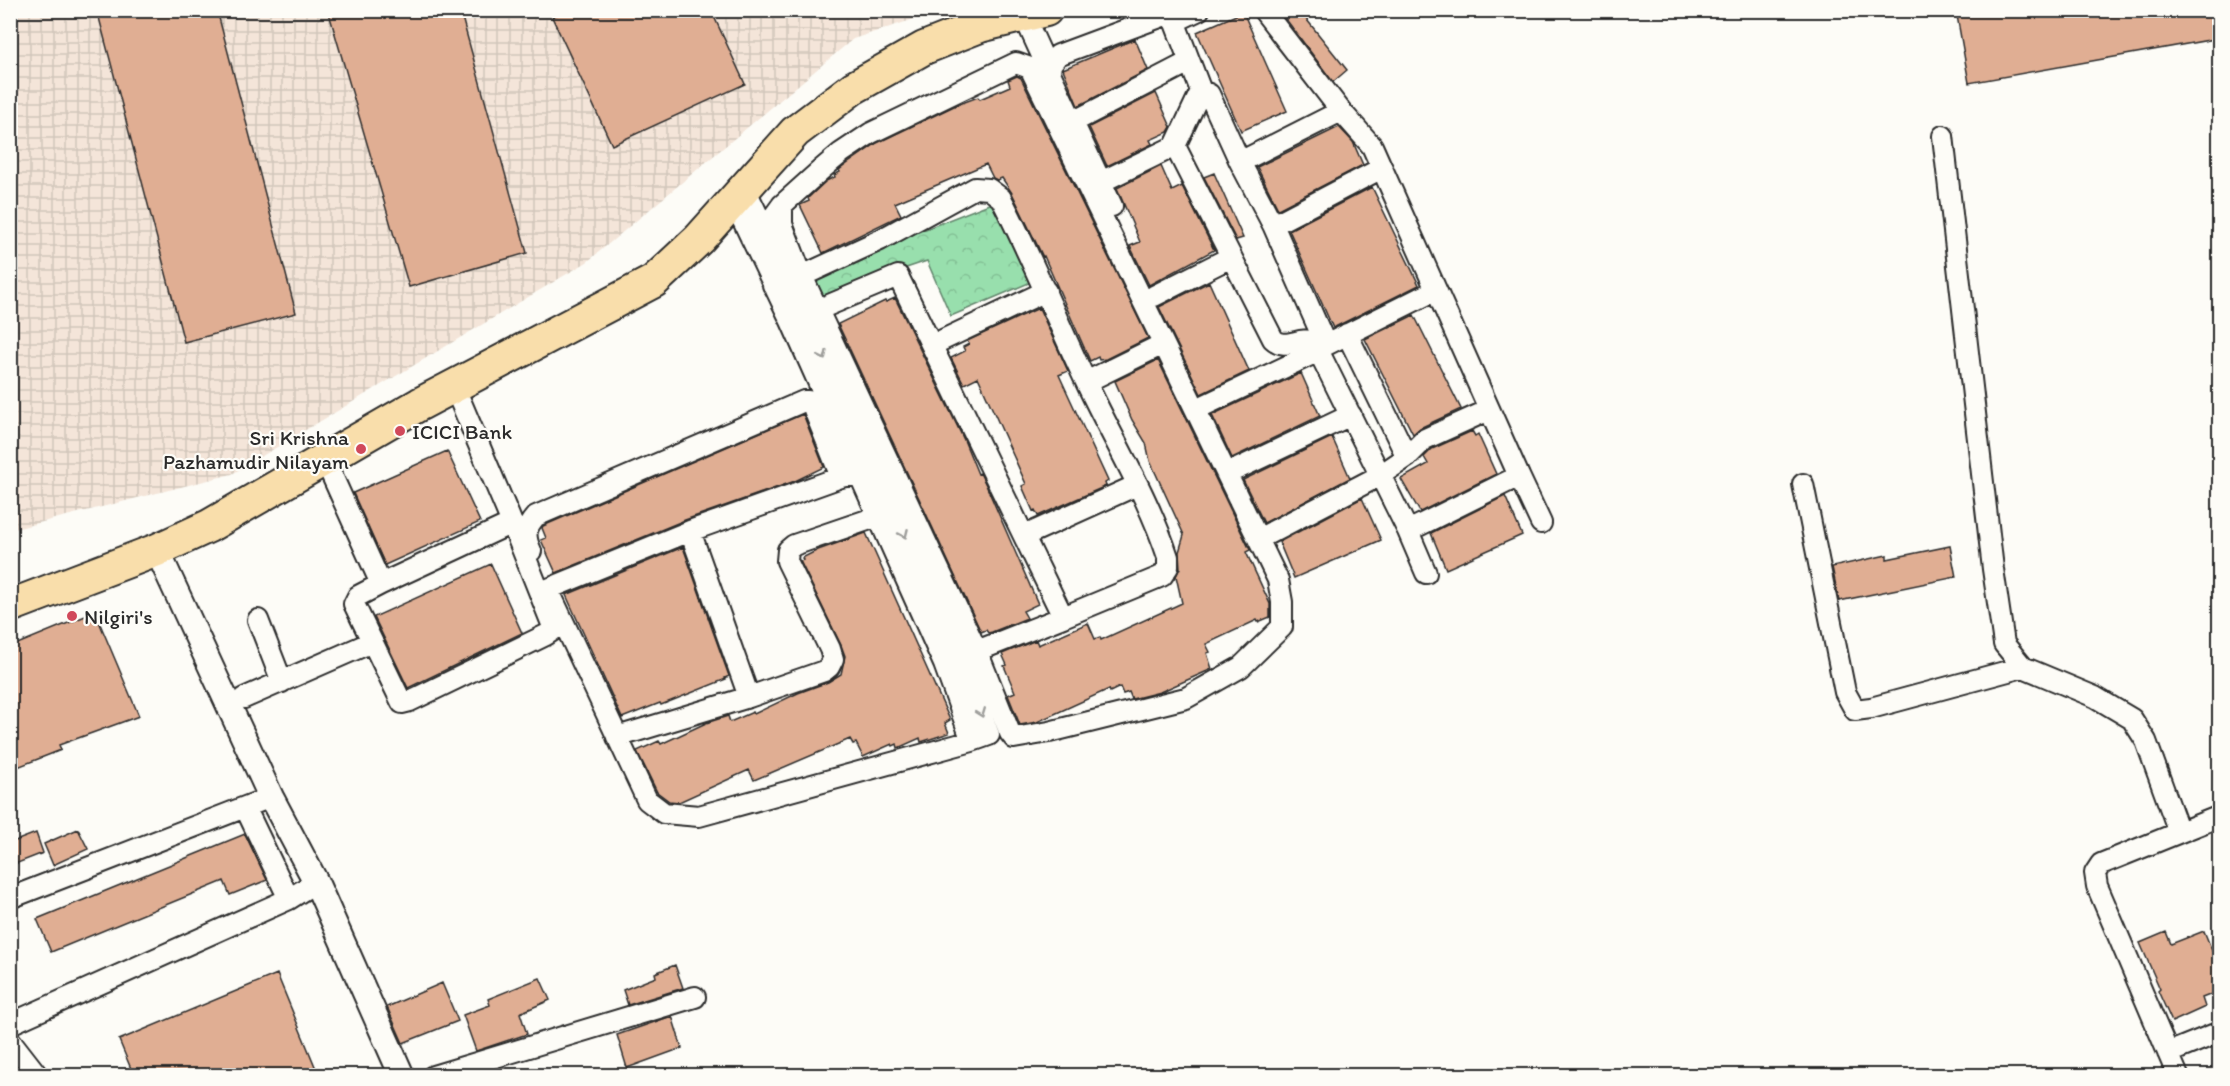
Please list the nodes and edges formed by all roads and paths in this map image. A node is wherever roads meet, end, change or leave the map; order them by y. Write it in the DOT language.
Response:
graph roads {
  1 [pos="1199,10"];
  2 [pos="1263,10"];
  3 [pos="1035,13"];
  4 [pos="1172,15"];
  5 [pos="1189,62"];
  6 [pos="1050,73"];
  7 [pos="1201,91"];
  8 [pos="1341,111"];
  9 [pos="1072,122"];
  10 [pos="1943,136"];
  11 [pos="1175,146"];
  12 [pos="1240,162"];
  13 [pos="1382,168"];
  14 [pos="1101,182"];
  15 [pos="739,196"];
  16 [pos="782,205"];
  17 [pos="1273,225"];
  18 [pos="757,233"];
  19 [pos="1231,257"];
  20 [pos="787,280"];
  21 [pos="1436,290"];
  22 [pos="1046,291"];
  23 [pos="1154,296"];
  24 [pos="804,315"];
  25 [pos="1347,334"];
  26 [pos="1163,344"];
  27 [pos="932,345"];
  28 [pos="1319,351"];
  29 [pos="1086,382"];
  30 [pos="454,386"];
  31 [pos="1205,405"];
  32 [pos="1489,410"];
  33 [pos="1351,415"];
  34 [pos="1407,457"];
  35 [pos="325,460"];
  36 [pos="857,470"];
  37 [pos="1235,470"];
  38 [pos="1379,476"];
  39 [pos="1519,476"];
  40 [pos="1803,484"];
  41 [pos="1137,485"];
  42 [pos="879,516"];
  43 [pos="1541,523"];
  44 [pos="512,524"];
  45 [pos="690,531"];
  46 [pos="1408,531"];
  47 [pos="1266,535"];
  48 [pos="1024,536"];
  49 [pos="157,550"];
  50 [pos="1425,573"];
  51 [pos="381,584"];
  52 [pos="1292,588"];
  53 [pos="548,589"];
  54 [pos="10,606"];
  55 [pos="1063,616"];
  56 [pos="258,620"];
  57 [pos="372,642"];
  58 [pos="960,658"];
  59 [pos="2023,667"];
  60 [pos="282,682"];
  61 [pos="749,697"];
  62 [pos="244,698"];
  63 [pos="617,737"];
  64 [pos="966,743"];
  65 [pos="271,796"];
  66 [pos="245,807"];
  67 [pos="2220,816"];
  68 [pos="2179,832"];
  69 [pos="316,882"];
  70 [pos="10,897"];
  71 [pos="289,899"];
  72 [pos="695,997"];
  73 [pos="10,1024"];
  74 [pos="2220,1032"];
  75 [pos="10,1040"];
  76 [pos="2168,1053"];
  77 [pos="38,1076"];
  78 [pos="402,1076"];
  79 [pos="433,1076"];
  80 [pos="2178,1076"];
  1 -- 4 [label="street"];
  2 -- 8 [label="street"];
  3 -- 6 [label="street"];
  3 -- 15 [label="main road"];
  4 -- 5 [label="street"];
  4 -- 6 [label="street"];
  5 -- 7 [label="street"];
  5 -- 9 [label="street"];
  6 -- 9 [label="street"];
  7 -- 11 [label="street"];
  7 -- 12 [label="street"];
  8 -- 12 [label="street"];
  8 -- 13 [label="street"];
  9 -- 14 [label="street"];
  10 -- 59 [label="street"];
  11 -- 14 [label="street"];
  11 -- 19 [label="street"];
  12 -- 17 [label="street"];
  13 -- 17 [label="street"];
  13 -- 21 [label="street"];
  14 -- 23 [label="street"];
  15 -- 18 [label="street"];
  15 -- 30 [label="main road"];
  16 -- 18 [label="street"];
  16 -- 20 [label="street"];
  16 -- 26 [label="street"];
  17 -- 25 [label="street"];
  18 -- 20 [label="street"];
  19 -- 23 [label="street"];
  19 -- 28 [label="street"];
  20 -- 22 [label="street"];
  20 -- 24 [label="street"];
  20 -- 24 [label="street"];
  21 -- 25 [label="street"];
  21 -- 32 [label="street"];
  22 -- 27 [label="street"];
  22 -- 29 [label="street"];
  23 -- 31 [label="street"];
  24 -- 27 [label="street"];
  24 -- 36 [label="street"];
  24 -- 58 [label="street"];
  25 -- 34 [label="street"];
  26 -- 29 [label="street"];
  26 -- 58 [label="street"];
  27 -- 48 [label="street"];
  28 -- 31 [label="street"];
  28 -- 33 [label="street"];
  29 -- 41 [label="street"];
  30 -- 35 [label="main road"];
  30 -- 44 [label="street"];
  31 -- 37 [label="street"];
  32 -- 34 [label="street"];
  32 -- 39 [label="street"];
  33 -- 37 [label="street"];
  33 -- 38 [label="street"];
  34 -- 38 [label="street"];
  35 -- 49 [label="main road"];
  35 -- 51 [label="street"];
  36 -- 42 [label="street"];
  36 -- 45 [label="street"];
  36 -- 53 [label="street"];
  37 -- 47 [label="street"];
  38 -- 46 [label="street"];
  38 -- 47 [label="street"];
  39 -- 43 [label="street"];
  39 -- 46 [label="street"];
  40 -- 59 [label="street"];
  41 -- 48 [label="street"];
  41 -- 55 [label="street"];
  42 -- 58 [label="street"];
  42 -- 61 [label="street"];
  42 -- 64 [label="street"];
  44 -- 51 [label="street"];
  44 -- 57 [label="street"];
  45 -- 53 [label="street"];
  45 -- 61 [label="street"];
  46 -- 50 [label="street"];
  47 -- 52 [label="street"];
  48 -- 55 [label="street"];
  49 -- 54 [label="main road"];
  49 -- 65 [label="street"];
  51 -- 57 [label="street"];
  53 -- 63 [label="street"];
  55 -- 58 [label="street"];
  56 -- 60 [label="street"];
  57 -- 60 [label="street"];
  58 -- 64 [label="street"];
  59 -- 68 [label="street"];
  60 -- 62 [label="street"];
  61 -- 63 [label="street"];
  63 -- 64 [label="street"];
  65 -- 66 [label="street"];
  65 -- 69 [label="street"];
  66 -- 70 [label="street"];
  66 -- 71 [label="street"];
  67 -- 68 [label="street"];
  68 -- 76 [label="street"];
  69 -- 71 [label="street"];
  69 -- 78 [label="street"];
  71 -- 73 [label="street"];
  72 -- 79 [label="street"];
  74 -- 76 [label="street"];
  75 -- 77 [label="street"];
  76 -- 80 [label="street"];
}
